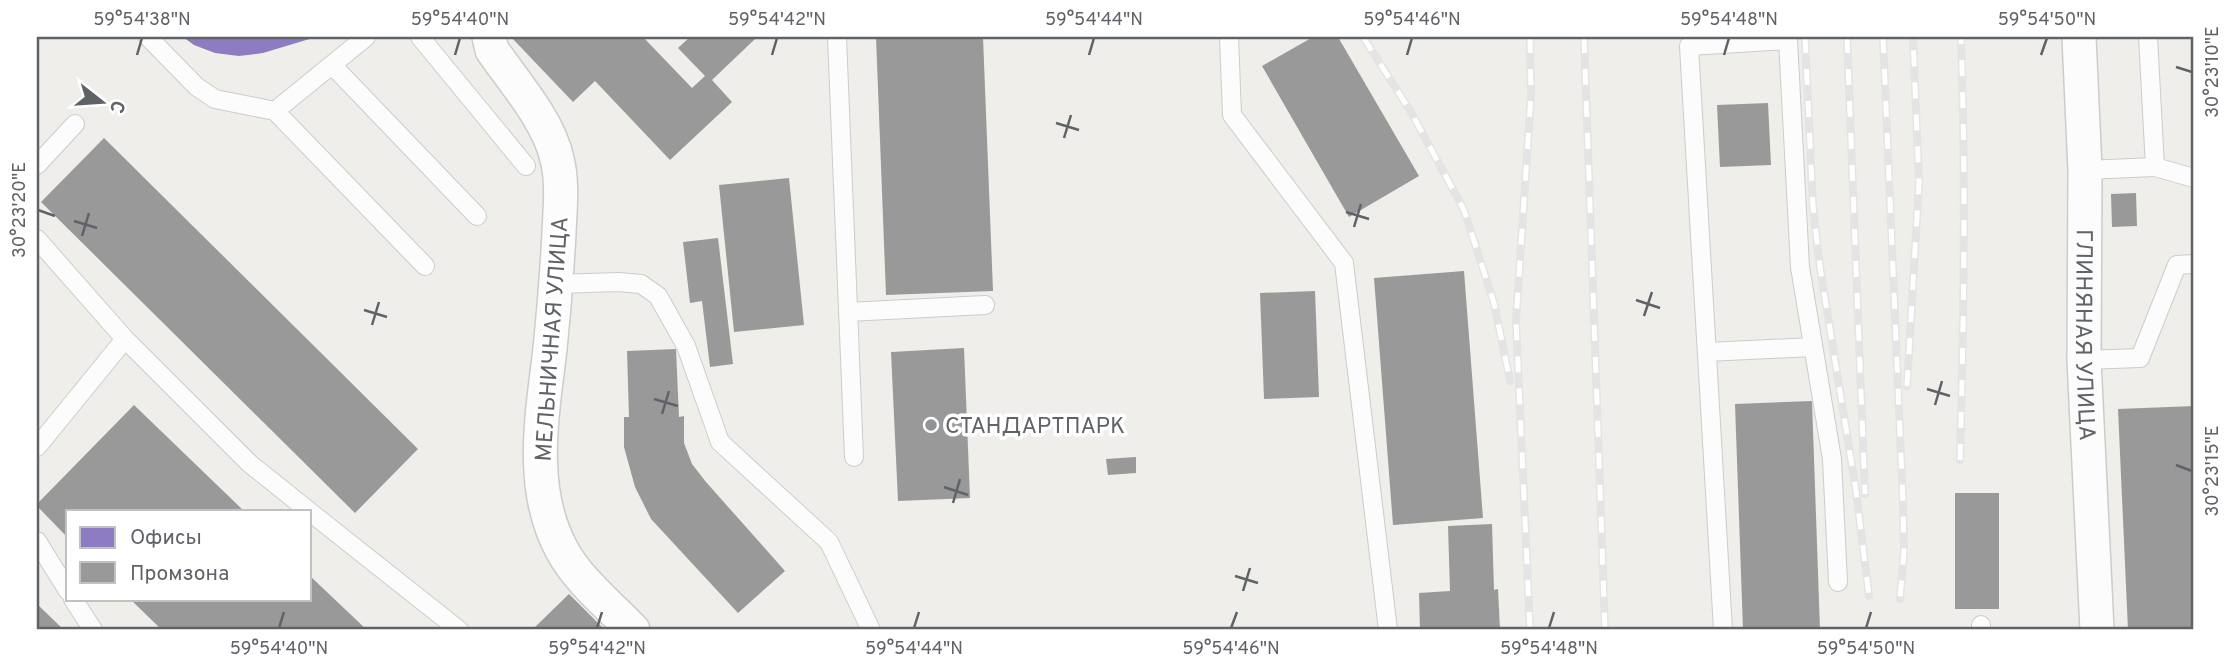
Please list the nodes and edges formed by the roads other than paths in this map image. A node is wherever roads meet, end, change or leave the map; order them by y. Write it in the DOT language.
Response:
graph roads {
  1 [pos="148,37"];
  2 [pos="365,37"];
  3 [pos="420,37"];
  4 [pos="489,37"];
  5 [pos="836,37"];
  6 [pos="1229,37"];
  7 [pos="2079,37"];
  8 [pos="2148,37"];
  9 [pos="331,65"];
  10 [pos="275,111"];
  11 [pos="75,124"];
  12 [pos="37,165"];
  13 [pos="526,166"];
  14 [pos="2155,167"];
  15 [pos="2085,170"];
  16 [pos="2194,178"];
  17 [pos="477,216"];
  18 [pos="37,239"];
  19 [pos="2194,264"];
  20 [pos="425,266"];
  21 [pos="556,284"];
  22 [pos="985,305"];
  23 [pos="848,312"];
  24 [pos="125,339"];
  25 [pos="1814,347"];
  26 [pos="1707,352"];
  27 [pos="2084,360"];
  28 [pos="37,447"];
  29 [pos="854,457"];
  30 [pos="308,510"];
  31 [pos="312,513"];
  32 [pos="37,541"];
  33 [pos="1838,582"];
  34 [pos="66,588"];
  35 [pos="75,600"];
  36 [pos="93,630"];
  37 [pos="459,630"];
  38 [pos="633,630"];
  39 [pos="871,630"];
  40 [pos="1388,630"];
  41 [pos="1723,630"];
  42 [pos="2096,630"];
  1 -- 10 [label="lane"];
  2 -- 9 [label="lane"];
  3 -- 13 [label="lane"];
  4 -- 21 [label="street, МЕЛЬНИЧНАЯ УЛИЦА"];
  5 -- 23 [label="lane"];
  6 -- 40 [label="lane"];
  7 -- 15 [label="street, ГЛИНЯНАЯ УЛИЦА"];
  8 -- 14 [label="lane"];
  9 -- 10 [label="lane"];
  9 -- 17 [label="lane"];
  10 -- 20 [label="lane"];
  11 -- 12 [label="lane"];
  14 -- 15 [label="lane"];
  14 -- 16 [label="lane"];
  15 -- 27 [label="street, ГЛИНЯНАЯ УЛИЦА"];
  18 -- 24 [label="lane"];
  19 -- 27 [label="lane"];
  21 -- 38 [label="street, МЕЛЬНИЧНАЯ УЛИЦА"];
  21 -- 39 [label="lane"];
  22 -- 23 [label="lane"];
  23 -- 29 [label="lane"];
  24 -- 28 [label="lane"];
  24 -- 30 [label="lane"];
  25 -- 26 [label="lane"];
  25 -- 26 [label="lane"];
  25 -- 33 [label="lane"];
  26 -- 41 [label="lane"];
  27 -- 42 [label="street, ГЛИНЯНАЯ УЛИЦА"];
  31 -- 37 [label="lane"];
  32 -- 34 [label="lane"];
  35 -- 36 [label="lane"];
}
